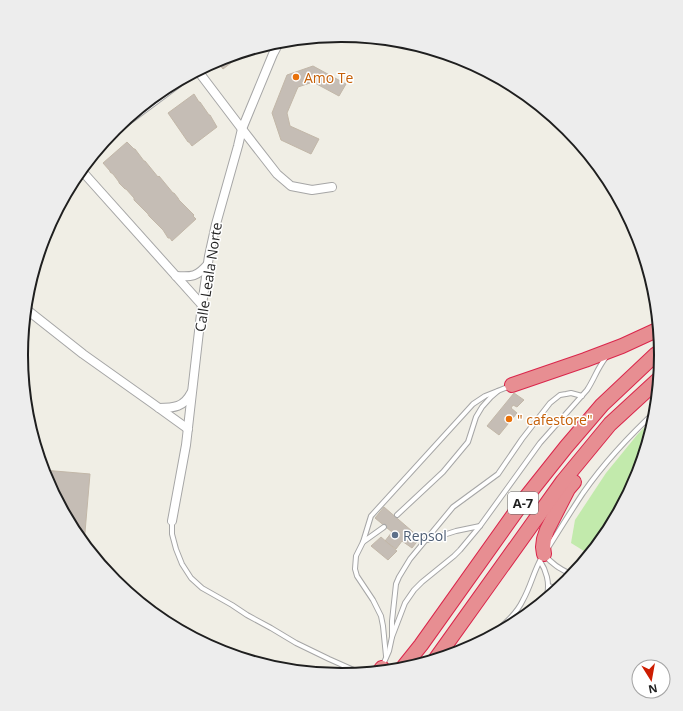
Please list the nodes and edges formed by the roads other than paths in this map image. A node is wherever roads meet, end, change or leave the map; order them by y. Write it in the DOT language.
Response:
graph roads {
  1 [pos="276,49"];
  2 [pos="201,75"];
  3 [pos="242,129"];
  4 [pos="85,175"];
  5 [pos="332,187"];
  6 [pos="208,263"];
  7 [pos="176,276"];
  8 [pos="202,305"];
  9 [pos="31,313"];
  10 [pos="654,331"];
  11 [pos="622,346"];
  12 [pos="655,356"];
  13 [pos="653,384"];
  14 [pos="506,387"];
  15 [pos="192,391"];
  16 [pos="642,395"];
  17 [pos="582,396"];
  18 [pos="159,408"];
  19 [pos="649,418"];
  20 [pos="188,429"];
  21 [pos="397,515"];
  22 [pos="172,521"];
  23 [pos="480,526"];
  24 [pos="384,527"];
  25 [pos="427,540"];
  26 [pos="363,542"];
  27 [pos="542,558"];
  28 [pos="567,572"];
  29 [pos="548,586"];
  30 [pos="553,587"];
  31 [pos="548,591"];
  32 [pos="505,622"];
  33 [pos="392,637"];
  34 [pos="440,653"];
  35 [pos="408,662"];
  36 [pos="382,666"];
  37 [pos="351,669"];
  1 -- 3 [label="street, Calle Leala Norte"];
  2 -- 3 [label="street"];
  3 -- 5 [label="street"];
  3 -- 6 [label="street, Calle Leala Norte"];
  4 -- 7 [label="street"];
  6 -- 7 [label="street"];
  6 -- 8 [label="street, Calle Leala Norte"];
  7 -- 8 [label="street"];
  8 -- 15 [label="street, Calle Leala Norte"];
  9 -- 18 [label="street"];
  10 -- 11 [label="highway"];
  11 -- 14 [label="highway"];
  11 -- 17 [label="lane"];
  12 -- 35 [label="highway, A-7"];
  13 -- 16 [label="highway, A-7"];
  14 -- 21 [label="lane"];
  14 -- 26 [label="lane"];
  15 -- 18 [label="street"];
  15 -- 20 [label="street, Calle Leala Norte"];
  16 -- 27 [label="highway"];
  16 -- 34 [label="highway, A-7"];
  17 -- 23 [label="lane"];
  17 -- 25 [label="lane"];
  18 -- 20 [label="street"];
  19 -- 27 [label="lane"];
  20 -- 22 [label="street, Calle Leala Norte"];
  22 -- 37 [label="lane"];
  23 -- 25 [label="lane"];
  23 -- 33 [label="lane"];
  24 -- 26 [label="lane"];
  25 -- 33 [label="lane"];
  26 -- 36 [label="lane"];
  27 -- 28 [label="lane"];
  27 -- 29 [label="lane"];
  27 -- 32 [label="lane"];
  29 -- 30 [label="lane"];
  29 -- 31 [label="lane"];
  33 -- 36 [label="lane"];
}
